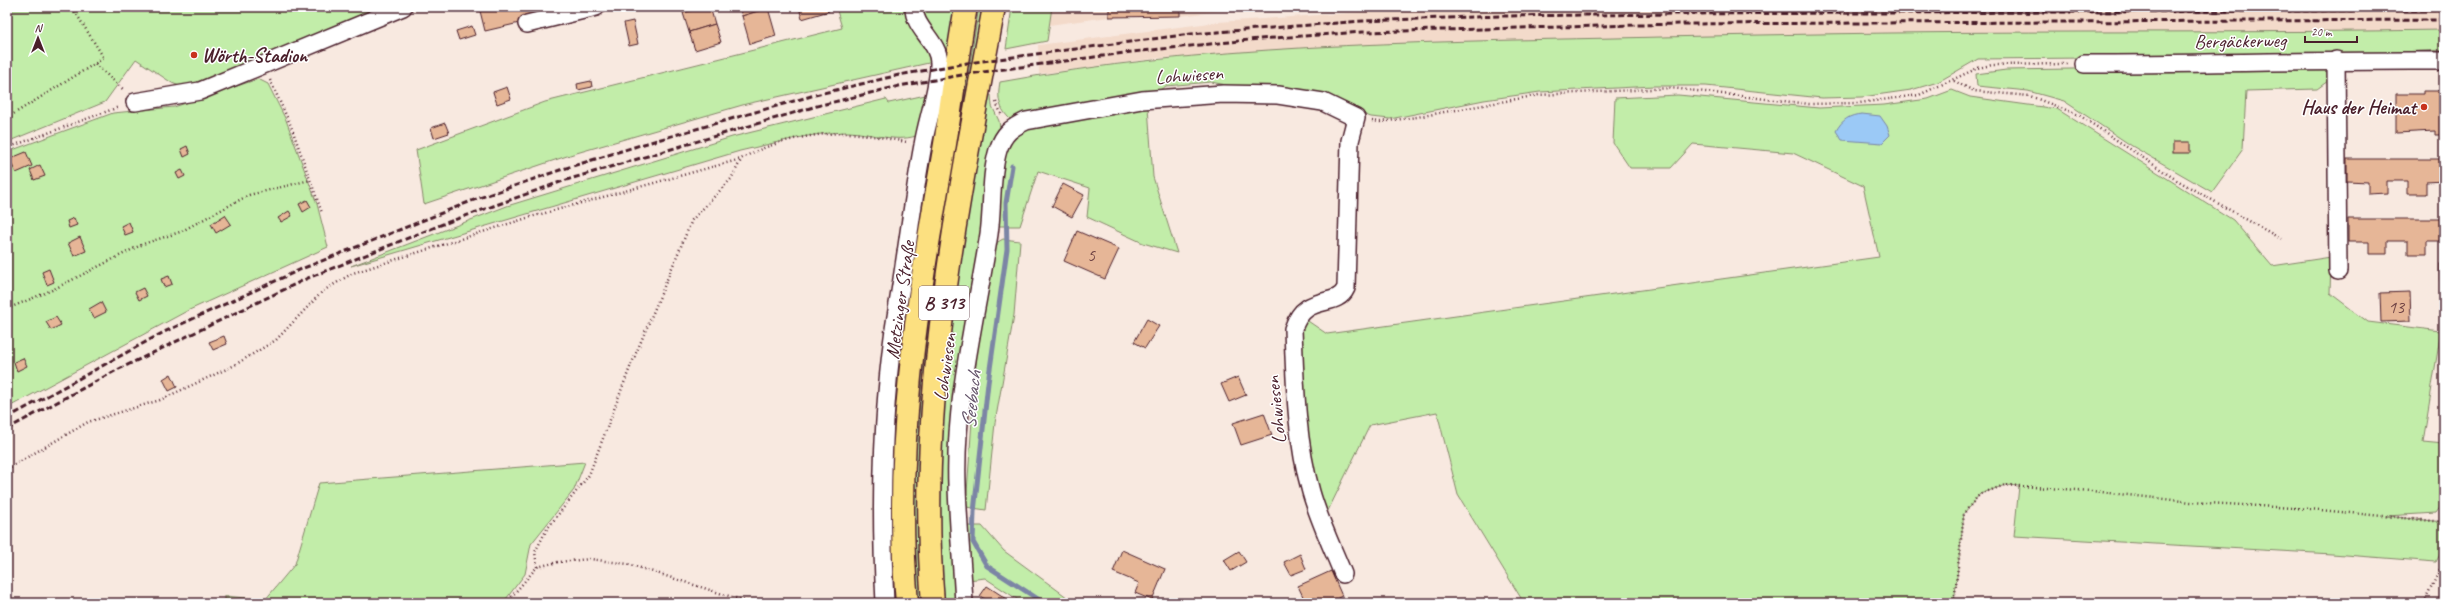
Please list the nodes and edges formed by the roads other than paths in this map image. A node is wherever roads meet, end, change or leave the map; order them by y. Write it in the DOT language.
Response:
graph roads {
  1 [pos="404,7"];
  2 [pos="596,7"];
  3 [pos="914,7"];
  4 [pos="966,7"];
  5 [pos="994,7"];
  6 [pos="527,24"];
  7 [pos="2336,60"];
  8 [pos="2444,61"];
  9 [pos="2084,64"];
  10 [pos="135,102"];
  11 [pos="2338,270"];
  12 [pos="1343,574"];
  13 [pos="885,603"];
  14 [pos="907,603"];
  15 [pos="933,603"];
  16 [pos="964,603"];
  1 -- 10 [label="street"];
  2 -- 6 [label="street"];
  3 -- 13 [label="street, Metzinger Straße"];
  4 -- 14 [label="main road, Metzinger Straße / B 313"];
  5 -- 15 [label="main road, B 313"];
  7 -- 8 [label="street, Bergäckerweg"];
  7 -- 9 [label="street, Bergäckerweg"];
  7 -- 11 [label="street"];
  12 -- 16 [label="street, Lohwiesen"];
}
